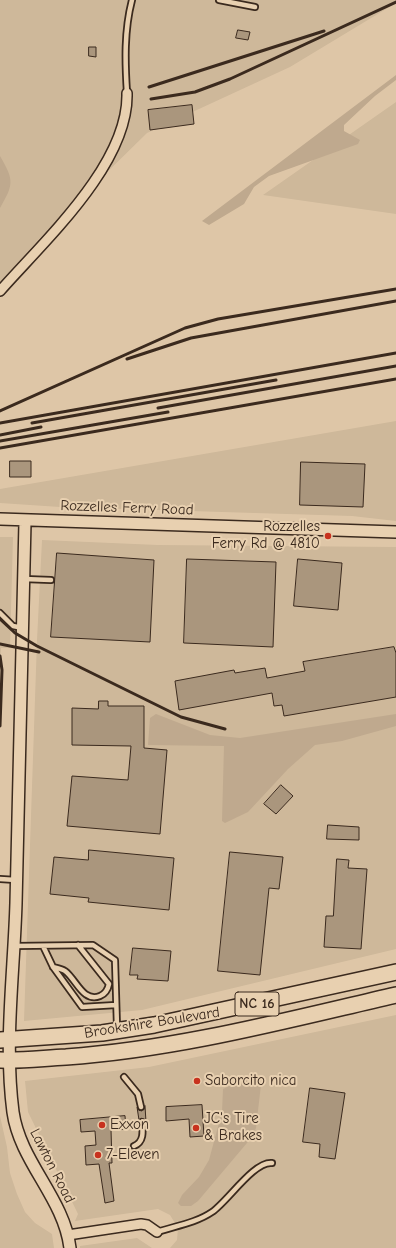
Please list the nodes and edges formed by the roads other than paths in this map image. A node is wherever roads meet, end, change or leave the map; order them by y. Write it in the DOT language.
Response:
graph roads {
  1 [pos="132,0"];
  2 [pos="219,0"];
  3 [pos="255,7"];
  4 [pos="127,97"];
  5 [pos="0,291"];
  6 [pos="0,519"];
  7 [pos="25,520"];
  8 [pos="396,532"];
  9 [pos="24,579"];
  10 [pos="51,580"];
  11 [pos="0,613"];
  12 [pos="23,628"];
  13 [pos="0,878"];
  14 [pos="17,880"];
  15 [pos="78,945"];
  16 [pos="15,946"];
  17 [pos="43,946"];
  18 [pos="53,967"];
  19 [pos="396,972"];
  20 [pos="396,995"];
  21 [pos="116,1005"];
  22 [pos="117,1031"];
  23 [pos="5,1040"];
  24 [pos="5,1060"];
  25 [pos="124,1078"];
  26 [pos="141,1106"];
  27 [pos="142,1122"];
  28 [pos="134,1146"];
  29 [pos="272,1163"];
  30 [pos="157,1232"];
  31 [pos="68,1235"];
  32 [pos="70,1248"];
  1 -- 4 [label="lane"];
  2 -- 3 [label="lane"];
  4 -- 5 [label="street"];
  6 -- 7 [label="street, Rozzelles Ferry Road"];
  7 -- 8 [label="street, Rozzelles Ferry Road"];
  7 -- 9 [label="street, Lawton Road"];
  9 -- 10 [label="lane"];
  9 -- 12 [label="street, Lawton Road"];
  11 -- 12 [label="lane"];
  12 -- 14 [label="street, Lawton Road"];
  13 -- 14 [label="lane"];
  14 -- 16 [label="street, Lawton Road"];
  15 -- 17 [label="lane"];
  15 -- 18 [label="lane"];
  15 -- 21 [label="lane"];
  16 -- 17 [label="lane"];
  16 -- 23 [label="street, Lawton Road"];
  17 -- 18 [label="lane"];
  18 -- 21 [label="lane"];
  19 -- 22 [label="highway, Brookshire Boulevard / NC 16"];
  20 -- 24 [label="highway, Brookshire Boulevard / NC 16"];
  21 -- 22 [label="lane"];
  22 -- 23 [label="highway, Brookshire Boulevard / NC 16"];
  23 -- 24 [label="street, Lawton Road"];
  24 -- 31 [label="street, Lawton Road"];
  25 -- 26 [label="lane"];
  27 -- 28 [label="lane"];
  29 -- 30 [label="lane"];
  30 -- 31 [label="street"];
  31 -- 32 [label="street, Lawton Road"];
}
